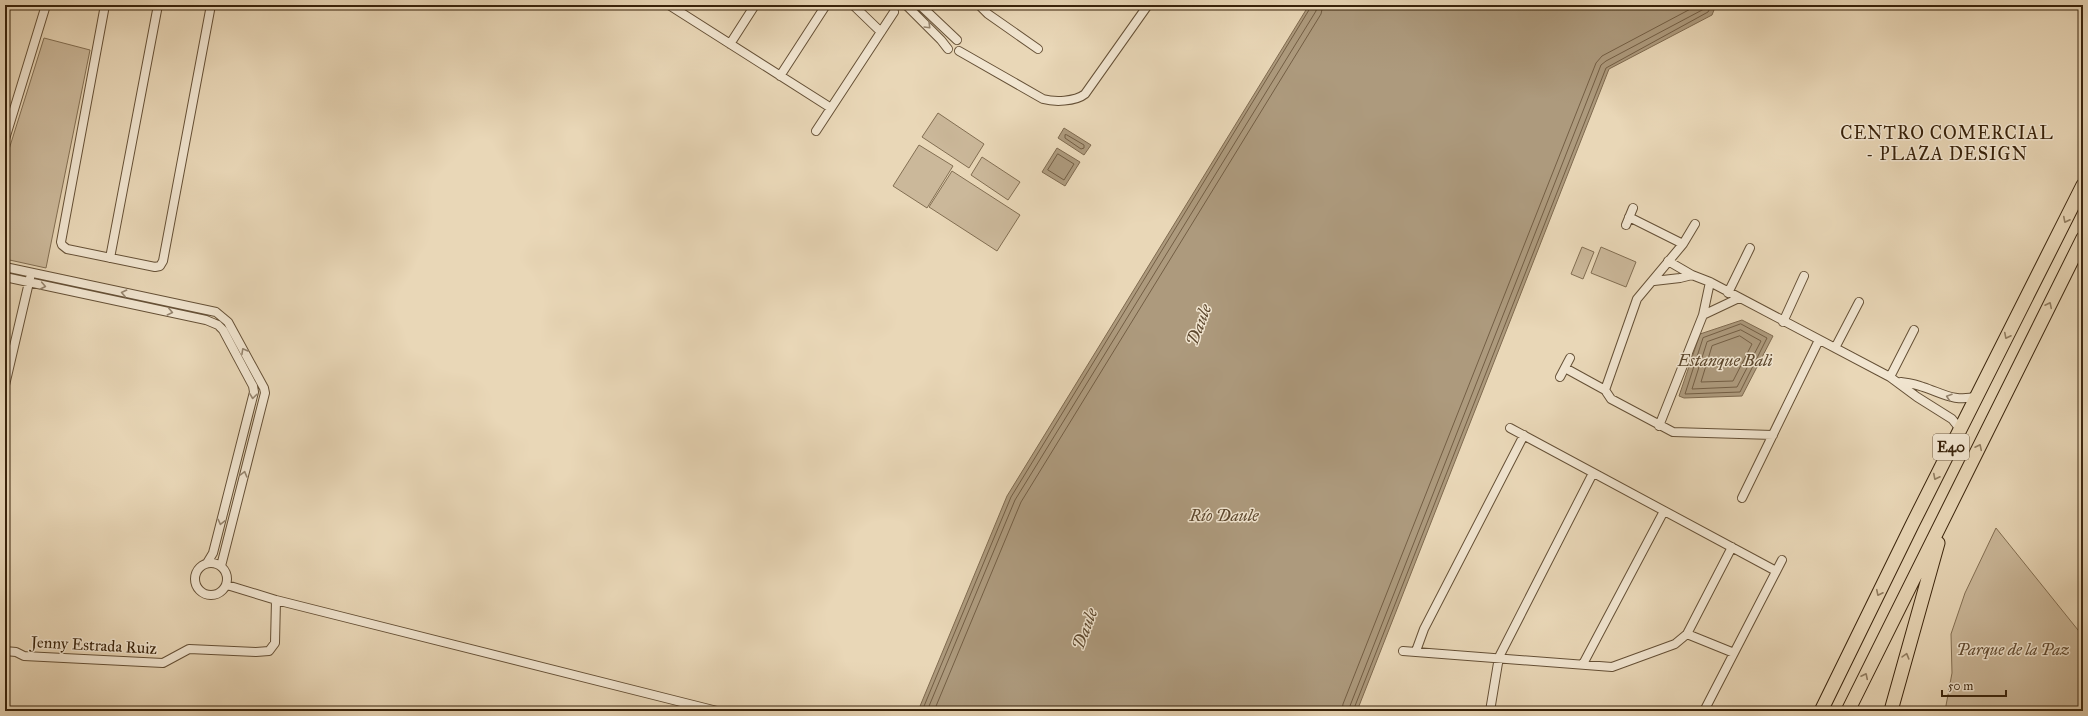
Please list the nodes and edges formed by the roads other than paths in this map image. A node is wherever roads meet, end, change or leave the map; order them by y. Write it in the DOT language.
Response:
graph roads {
  1 [pos="46,5"];
  2 [pos="105,5"];
  3 [pos="158,5"];
  4 [pos="211,5"];
  5 [pos="669,5"];
  6 [pos="755,5"];
  7 [pos="826,5"];
  8 [pos="853,5"];
  9 [pos="906,5"];
  10 [pos="920,5"];
  11 [pos="979,5"];
  12 [pos="1148,5"];
  13 [pos="679,8"];
  14 [pos="894,12"];
  15 [pos="881,32"];
  16 [pos="957,40"];
  17 [pos="730,44"];
  18 [pos="948,49"];
  19 [pos="1038,49"];
  20 [pos="959,51"];
  21 [pos="780,76"];
  22 [pos="831,108"];
  23 [pos="816,131"];
  24 [pos="5,139"];
  25 [pos="2083,185"];
  26 [pos="1633,208"];
  27 [pos="1629,217"];
  28 [pos="1695,224"];
  29 [pos="1626,225"];
  30 [pos="2083,238"];
  31 [pos="1683,244"];
  32 [pos="1750,248"];
  33 [pos="110,258"];
  34 [pos="1668,261"];
  35 [pos="5,268"];
  36 [pos="31,273"];
  37 [pos="1692,275"];
  38 [pos="1804,276"];
  39 [pos="5,277"];
  40 [pos="1654,281"];
  41 [pos="1710,282"];
  42 [pos="29,283"];
  43 [pos="1728,292"];
  44 [pos="1739,298"];
  45 [pos="1859,302"];
  46 [pos="1703,314"];
  47 [pos="1783,322"];
  48 [pos="1914,330"];
  49 [pos="1819,340"];
  50 [pos="1835,348"];
  51 [pos="1570,358"];
  52 [pos="1565,368"];
  53 [pos="1560,377"];
  54 [pos="1890,377"];
  55 [pos="1898,381"];
  56 [pos="5,385"];
  57 [pos="1605,390"];
  58 [pos="1977,396"];
  59 [pos="1659,426"];
  60 [pos="1510,428"];
  61 [pos="1960,429"];
  62 [pos="1524,435"];
  63 [pos="1773,435"];
  64 [pos="1593,473"];
  65 [pos="1742,498"];
  66 [pos="1664,510"];
  67 [pos="1946,513"];
  68 [pos="1732,547"];
  69 [pos="1782,560"];
  70 [pos="207,563"];
  71 [pos="220,566"];
  72 [pos="1776,571"];
  73 [pos="227,585"];
  74 [pos="276,600"];
  75 [pos="1687,634"];
  76 [pos="5,651"];
  77 [pos="1403,651"];
  78 [pos="1416,652"];
  79 [pos="1734,653"];
  80 [pos="1499,657"];
  81 [pos="1583,664"];
  82 [pos="1892,707"];
  83 [pos="716,711"];
  84 [pos="1490,711"];
  85 [pos="1704,711"];
  86 [pos="1821,711"];
  87 [pos="1848,711"];
  1 -- 24 [label="street"];
  2 -- 33 [label="street"];
  3 -- 33 [label="street"];
  4 -- 33 [label="street"];
  5 -- 13 [label="street"];
  6 -- 17 [label="street"];
  7 -- 21 [label="street"];
  8 -- 15 [label="street"];
  9 -- 18 [label="street, one-way"];
  10 -- 16 [label="street"];
  11 -- 19 [label="street"];
  12 -- 20 [label="street"];
  13 -- 17 [label="street"];
  14 -- 15 [label="street"];
  15 -- 22 [label="street"];
  16 -- 18 [label="street"];
  16 -- 20 [label="street"];
  17 -- 21 [label="street"];
  18 -- 20 [label="street"];
  21 -- 22 [label="street"];
  22 -- 23 [label="street"];
  25 -- 58 [label="highway, E40, one-way"];
  26 -- 27 [label="street"];
  27 -- 29 [label="street"];
  27 -- 31 [label="street"];
  28 -- 31 [label="street"];
  67 -- 30 [label="highway, E40, one-way"];
  31 -- 34 [label="street"];
  32 -- 43 [label="street"];
  34 -- 37 [label="street"];
  34 -- 40 [label="street"];
  35 -- 36 [label="street"];
  36 -- 42 [label="street"];
  71 -- 36 [label="street, one-way"];
  37 -- 40 [label="street"];
  37 -- 41 [label="street"];
  38 -- 47 [label="street"];
  39 -- 42 [label="street"];
  40 -- 57 [label="street"];
  41 -- 43 [label="street"];
  41 -- 46 [label="street"];
  42 -- 56 [label="street"];
  42 -- 70 [label="street, one-way"];
  43 -- 44 [label="street"];
  44 -- 46 [label="street"];
  44 -- 47 [label="street"];
  45 -- 50 [label="street"];
  46 -- 59 [label="street"];
  47 -- 49 [label="street"];
  48 -- 54 [label="street"];
  49 -- 50 [label="street"];
  49 -- 63 [label="street"];
  50 -- 54 [label="street"];
  51 -- 52 [label="street"];
  52 -- 53 [label="street"];
  52 -- 57 [label="street"];
  54 -- 55 [label="street"];
  58 -- 55 [label="street, one-way"];
  55 -- 61 [label="street"];
  57 -- 59 [label="street"];
  58 -- 61 [label="highway, E40"];
  59 -- 63 [label="street"];
  60 -- 62 [label="street"];
  61 -- 86 [label="highway, E40, one-way"];
  62 -- 64 [label="street"];
  62 -- 78 [label="street"];
  63 -- 65 [label="street"];
  64 -- 66 [label="street"];
  64 -- 80 [label="street"];
  66 -- 68 [label="street"];
  66 -- 81 [label="street"];
  82 -- 67 [label="highway, one-way"];
  87 -- 67 [label="highway, E40, one-way"];
  68 -- 72 [label="street"];
  68 -- 75 [label="street"];
  69 -- 72 [label="street"];
  70 -- 71 [label="street"];
  70 -- 73 [label="street"];
  71 -- 73 [label="street"];
  72 -- 79 [label="street"];
  73 -- 74 [label="street"];
  74 -- 76 [label="street, Jenny Estrada Ruiz"];
  74 -- 83 [label="street"];
  75 -- 79 [label="street"];
  75 -- 81 [label="street"];
  77 -- 78 [label="street"];
  78 -- 80 [label="street"];
  79 -- 85 [label="street"];
  80 -- 81 [label="street"];
  80 -- 84 [label="street"];
}
